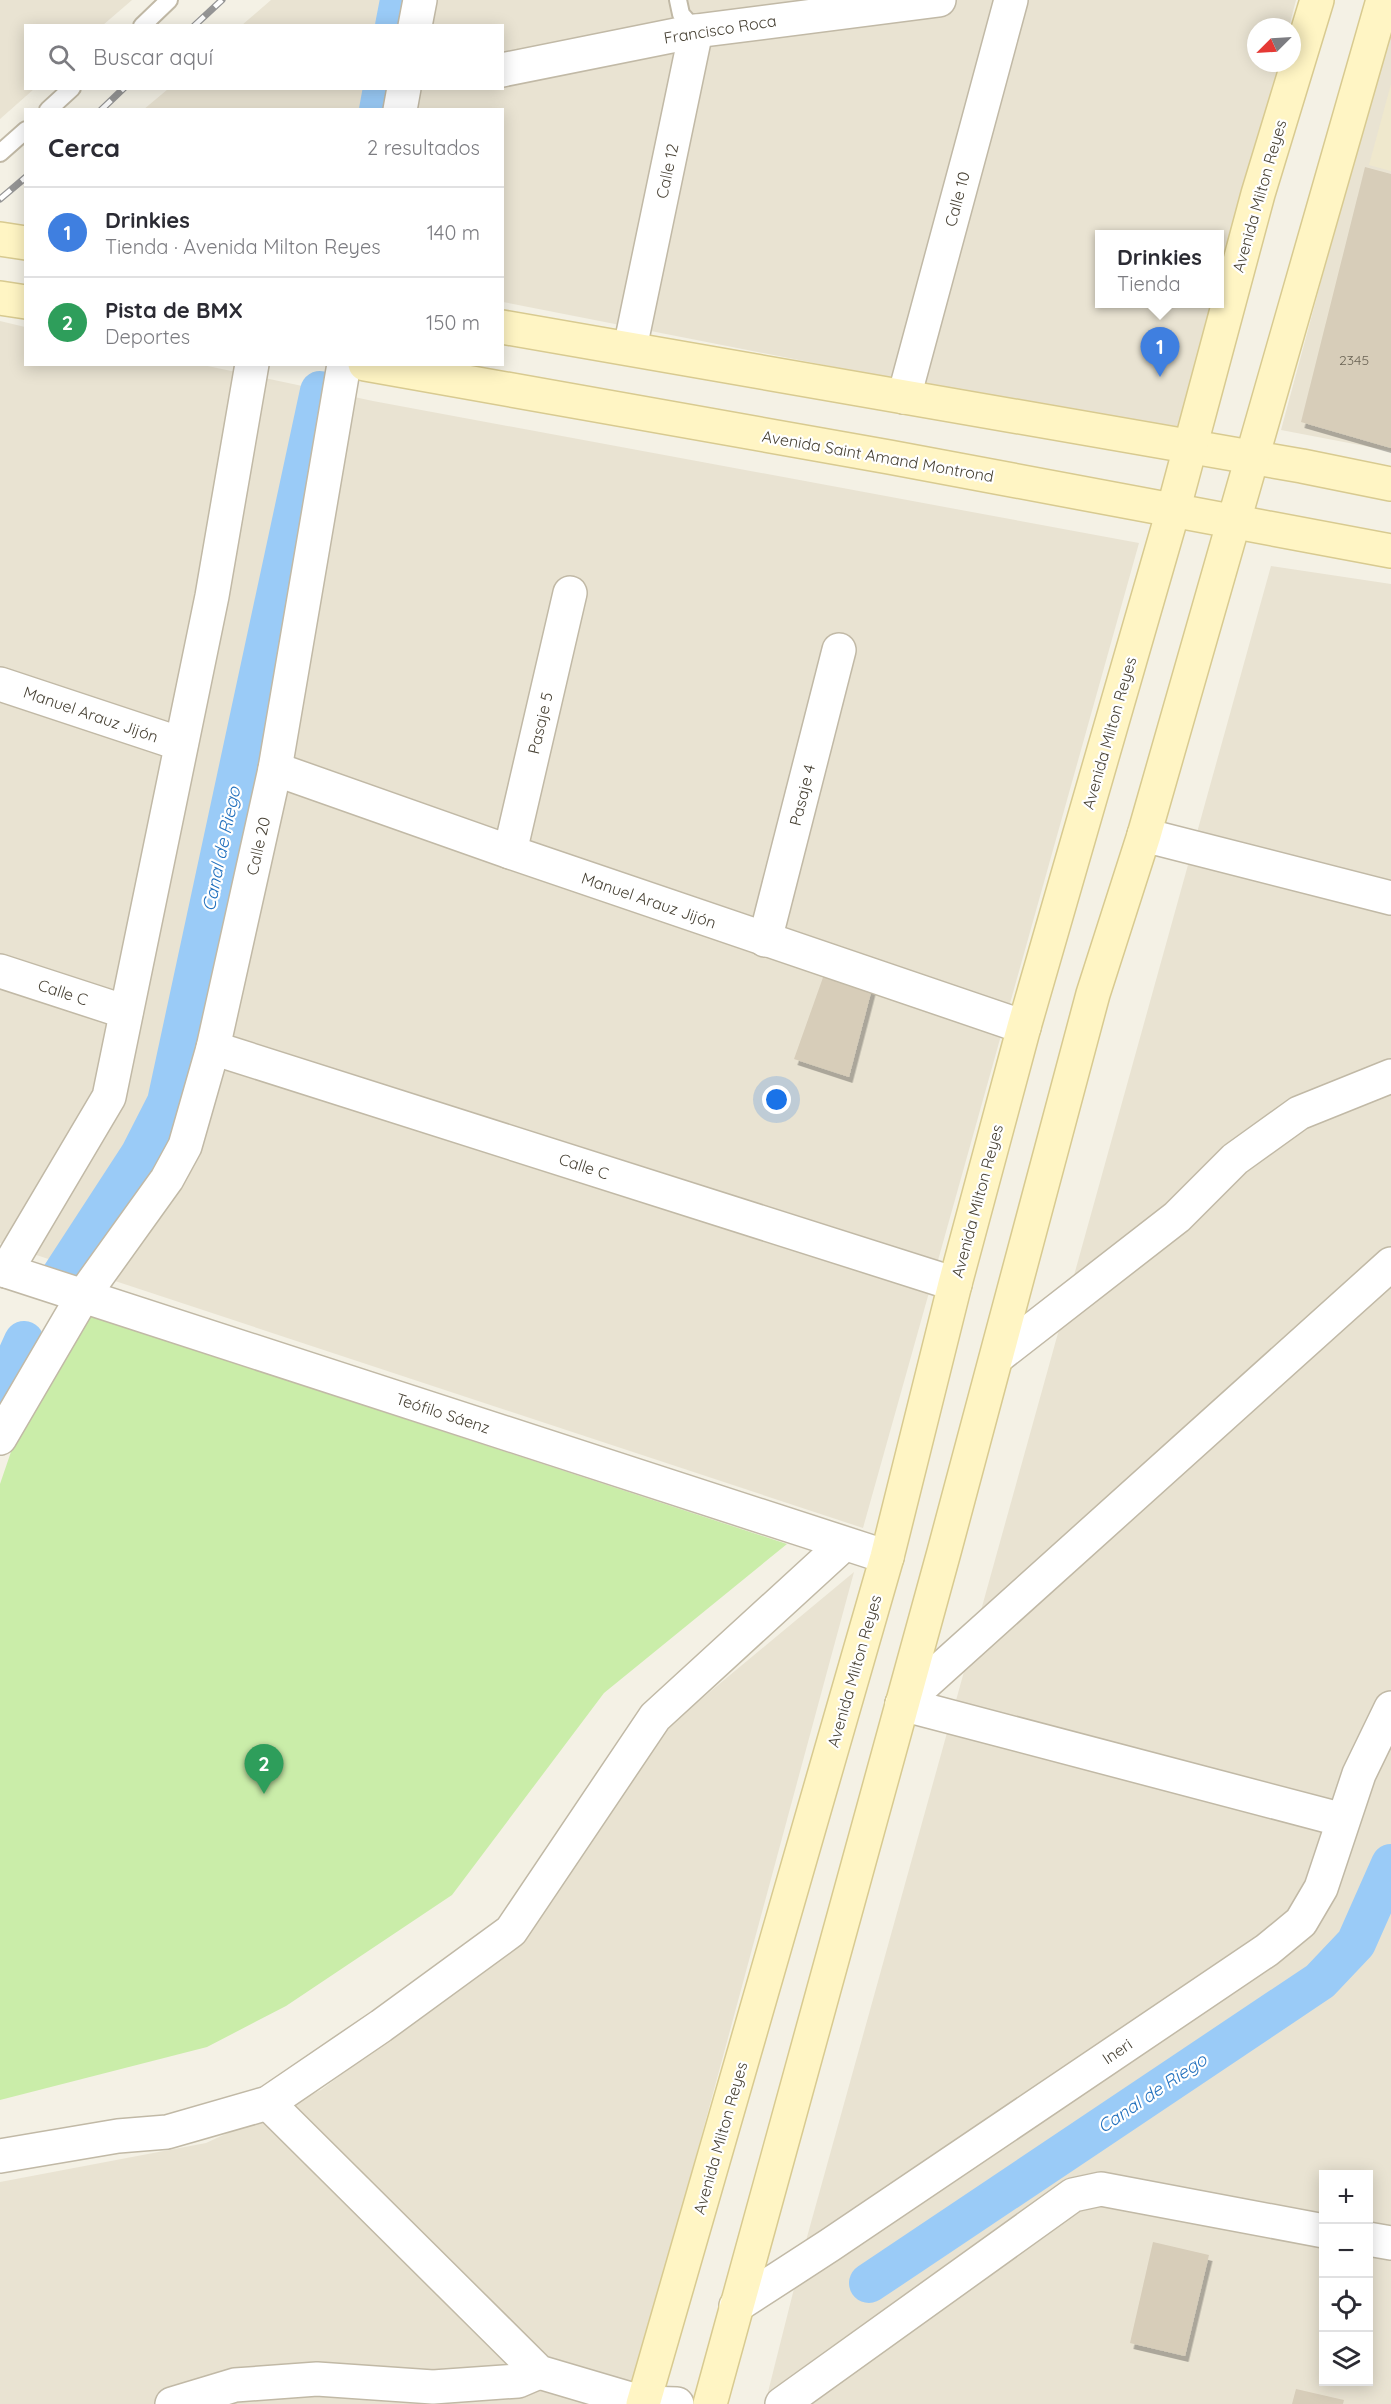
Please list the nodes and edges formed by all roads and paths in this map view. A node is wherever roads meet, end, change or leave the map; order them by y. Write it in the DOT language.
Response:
graph roads {
  1 [pos="169,0"];
  2 [pos="420,0"];
  3 [pos="678,0"];
  4 [pos="939,0"];
  5 [pos="1011,0"];
  6 [pos="1317,0"];
  7 [pos="1383,0"];
  8 [pos="144,24"];
  9 [pos="415,24"];
  10 [pos="696,31"];
  11 [pos="504,70"];
  12 [pos="70,90"];
  13 [pos="50,108"];
  14 [pos="24,132"];
  15 [pos="0,153"];
  16 [pos="0,239"];
  17 [pos="24,243"];
  18 [pos="0,298"];
  19 [pos="24,302"];
  20 [pos="504,327"];
  21 [pos="630,348"];
  22 [pos="252,366"];
  23 [pos="344,366"];
  24 [pos="376,366"];
  25 [pos="904,397"];
  26 [pos="1189,448"];
  27 [pos="1252,458"];
  28 [pos="1391,484"];
  29 [pos="1173,511"];
  30 [pos="1234,522"];
  31 [pos="1391,551"];
  32 [pos="570,593"];
  33 [pos="839,650"];
  34 [pos="0,684"];
  35 [pos="181,744"];
  36 [pos="275,769"];
  37 [pos="1144,836"];
  38 [pos="510,852"];
  39 [pos="1391,898"];
  40 [pos="765,940"];
  41 [pos="0,971"];
  42 [pos="126,1012"];
  43 [pos="1024,1027"];
  44 [pos="213,1048"];
  45 [pos="1391,1076"];
  46 [pos="1391,1264"];
  47 [pos="3,1270"];
  48 [pos="955,1284"];
  49 [pos="83,1296"];
  50 [pos="997,1357"];
  51 [pos="0,1438"];
  52 [pos="844,1544"];
  53 [pos="887,1557"];
  54 [pos="902,1704"];
  55 [pos="1391,1708"];
  56 [pos="1343,1820"];
  57 [pos="268,2103"];
  58 [pos="0,2156"];
  59 [pos="1319,2230"];
  60 [pos="1373,2240"];
  61 [pos="1391,2243"];
  62 [pos="736,2306"];
  63 [pos="539,2372"];
  64 [pos="644,2403"];
  65 [pos="172,2404"];
  66 [pos="677,2404"];
  67 [pos="710,2404"];
  68 [pos="782,2404"];
  1 -- 8 [label="lane"];
  2 -- 9 [label="street"];
  3 -- 10 [label="lane"];
  4 -- 10 [label="street, Francisco Roca"];
  5 -- 25 [label="street, Calle 10"];
  6 -- 26 [label="street, Avenida Milton Reyes"];
  7 -- 27 [label="street"];
  10 -- 11 [label="street, Francisco Roca"];
  10 -- 21 [label="street, Calle 12"];
  12 -- 13 [label="lane"];
  14 -- 15 [label="lane"];
  16 -- 17 [label="street"];
  18 -- 19 [label="street"];
  20 -- 21 [label="street"];
  21 -- 25 [label="street"];
  22 -- 35 [label="street"];
  23 -- 36 [label="street, Calle 20"];
  24 -- 29 [label="street, Avenida Saint Amand Montrond"];
  25 -- 26 [label="street"];
  26 -- 27 [label="street"];
  26 -- 29 [label="street, Avenida Milton Reyes"];
  27 -- 28 [label="street"];
  27 -- 30 [label="street"];
  29 -- 30 [label="street, Avenida Saint Amand Montrond"];
  29 -- 43 [label="street, Avenida Milton Reyes"];
  30 -- 31 [label="street, Avenida Saint Amand Montrond"];
  30 -- 37 [label="street"];
  32 -- 38 [label="street, Pasaje 5"];
  33 -- 40 [label="street, Pasaje 4"];
  34 -- 35 [label="street, Manuel Arauz Jijón"];
  35 -- 42 [label="street"];
  36 -- 38 [label="street, Manuel Arauz Jijón"];
  36 -- 44 [label="street, Calle 20"];
  37 -- 39 [label="street"];
  37 -- 50 [label="street"];
  38 -- 40 [label="street, Manuel Arauz Jijón"];
  40 -- 43 [label="street, Manuel Arauz Jijón"];
  41 -- 42 [label="street, Calle C"];
  42 -- 47 [label="street"];
  43 -- 48 [label="street, Avenida Milton Reyes"];
  44 -- 48 [label="street, Calle C"];
  44 -- 49 [label="street, Calle 20"];
  45 -- 50 [label="street"];
  46 -- 54 [label="street"];
  47 -- 49 [label="street, Teófilo Sáenz"];
  48 -- 53 [label="street, Avenida Milton Reyes"];
  49 -- 51 [label="street, Calle 20"];
  49 -- 52 [label="street, Teófilo Sáenz"];
  50 -- 54 [label="street"];
  52 -- 53 [label="street, Teófilo Sáenz"];
  52 -- 57 [label="street"];
  53 -- 64 [label="street, Avenida Milton Reyes"];
  54 -- 56 [label="street"];
  54 -- 62 [label="street"];
  55 -- 56 [label="street, Ineri"];
  56 -- 62 [label="street, Ineri"];
  57 -- 58 [label="street"];
  57 -- 63 [label="street"];
  59 -- 68 [label="street"];
  60 -- 61 [label="street"];
  62 -- 67 [label="street"];
  63 -- 64 [label="street"];
  63 -- 65 [label="street"];
  64 -- 66 [label="street"];
}
